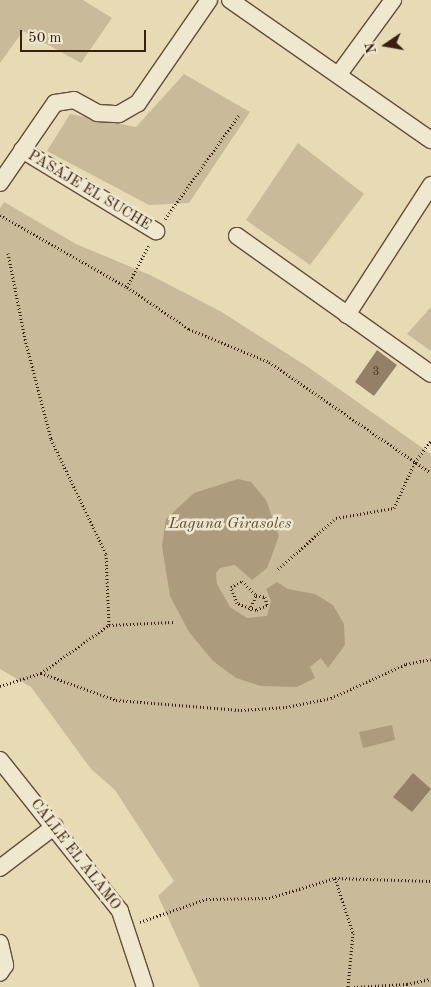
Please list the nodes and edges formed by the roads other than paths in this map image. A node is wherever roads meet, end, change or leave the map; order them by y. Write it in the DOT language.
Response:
graph roads {
  1 [pos="209,0"];
  2 [pos="230,0"];
  3 [pos="393,0"];
  4 [pos="339,74"];
  5 [pos="431,140"];
  6 [pos="22,150"];
  7 [pos="0,183"];
  8 [pos="431,185"];
  9 [pos="156,231"];
  10 [pos="237,236"];
  11 [pos="347,315"];
  12 [pos="431,374"];
  13 [pos="0,760"];
  14 [pos="55,826"];
  15 [pos="0,868"];
  16 [pos="0,943"];
  17 [pos="0,972"];
  18 [pos="145,987"];
  1 -- 6 [label="street"];
  2 -- 4 [label="street"];
  3 -- 4 [label="street"];
  4 -- 5 [label="street"];
  6 -- 7 [label="street"];
  6 -- 9 [label="street, PASAJE EL SUCHE"];
  8 -- 11 [label="street"];
  10 -- 11 [label="street"];
  11 -- 12 [label="street"];
  13 -- 14 [label="street, CALLE EL ALAMO"];
  14 -- 15 [label="street"];
  14 -- 18 [label="street, CALLE EL ALAMO"];
  16 -- 17 [label="street"];
}
